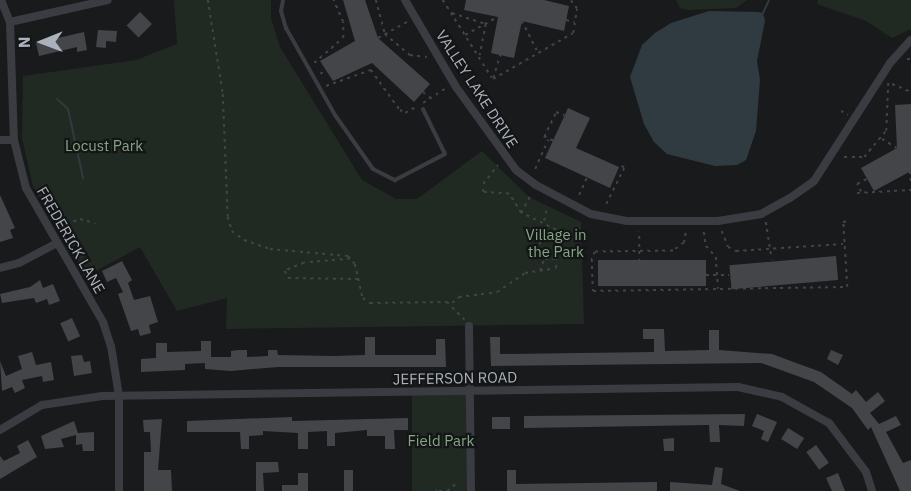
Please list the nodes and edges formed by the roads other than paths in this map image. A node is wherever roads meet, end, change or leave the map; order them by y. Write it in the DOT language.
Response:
graph roads {
  1 [pos="1,0"];
  2 [pos="108,0"];
  3 [pos="284,0"];
  4 [pos="405,0"];
  5 [pos="10,22"];
  6 [pos="911,40"];
  7 [pos="423,109"];
  8 [pos="0,140"];
  9 [pos="14,140"];
  10 [pos="57,243"];
  11 [pos="0,268"];
  12 [pos="469,326"];
  13 [pos="469,392"];
  14 [pos="119,396"];
  15 [pos="0,430"];
  16 [pos="119,491"];
  17 [pos="471,491"];
  18 [pos="872,491"];
  1 -- 5 [label="street, FREDERICK LANE"];
  2 -- 5 [label="street"];
  3 -- 7 [label="lane"];
  4 -- 6 [label="street, VALLEY LAKE DRIVE"];
  5 -- 9 [label="street, FREDERICK LANE"];
  8 -- 9 [label="street"];
  9 -- 10 [label="street, FREDERICK LANE"];
  10 -- 11 [label="street"];
  10 -- 14 [label="street, FREDERICK LANE"];
  12 -- 13 [label="street"];
  13 -- 14 [label="street, JEFFERSON ROAD"];
  13 -- 17 [label="street"];
  13 -- 18 [label="street, JEFFERSON ROAD"];
  14 -- 15 [label="street, JEFFERSON ROAD"];
  14 -- 16 [label="street, FREDERICK LANE"];
}
